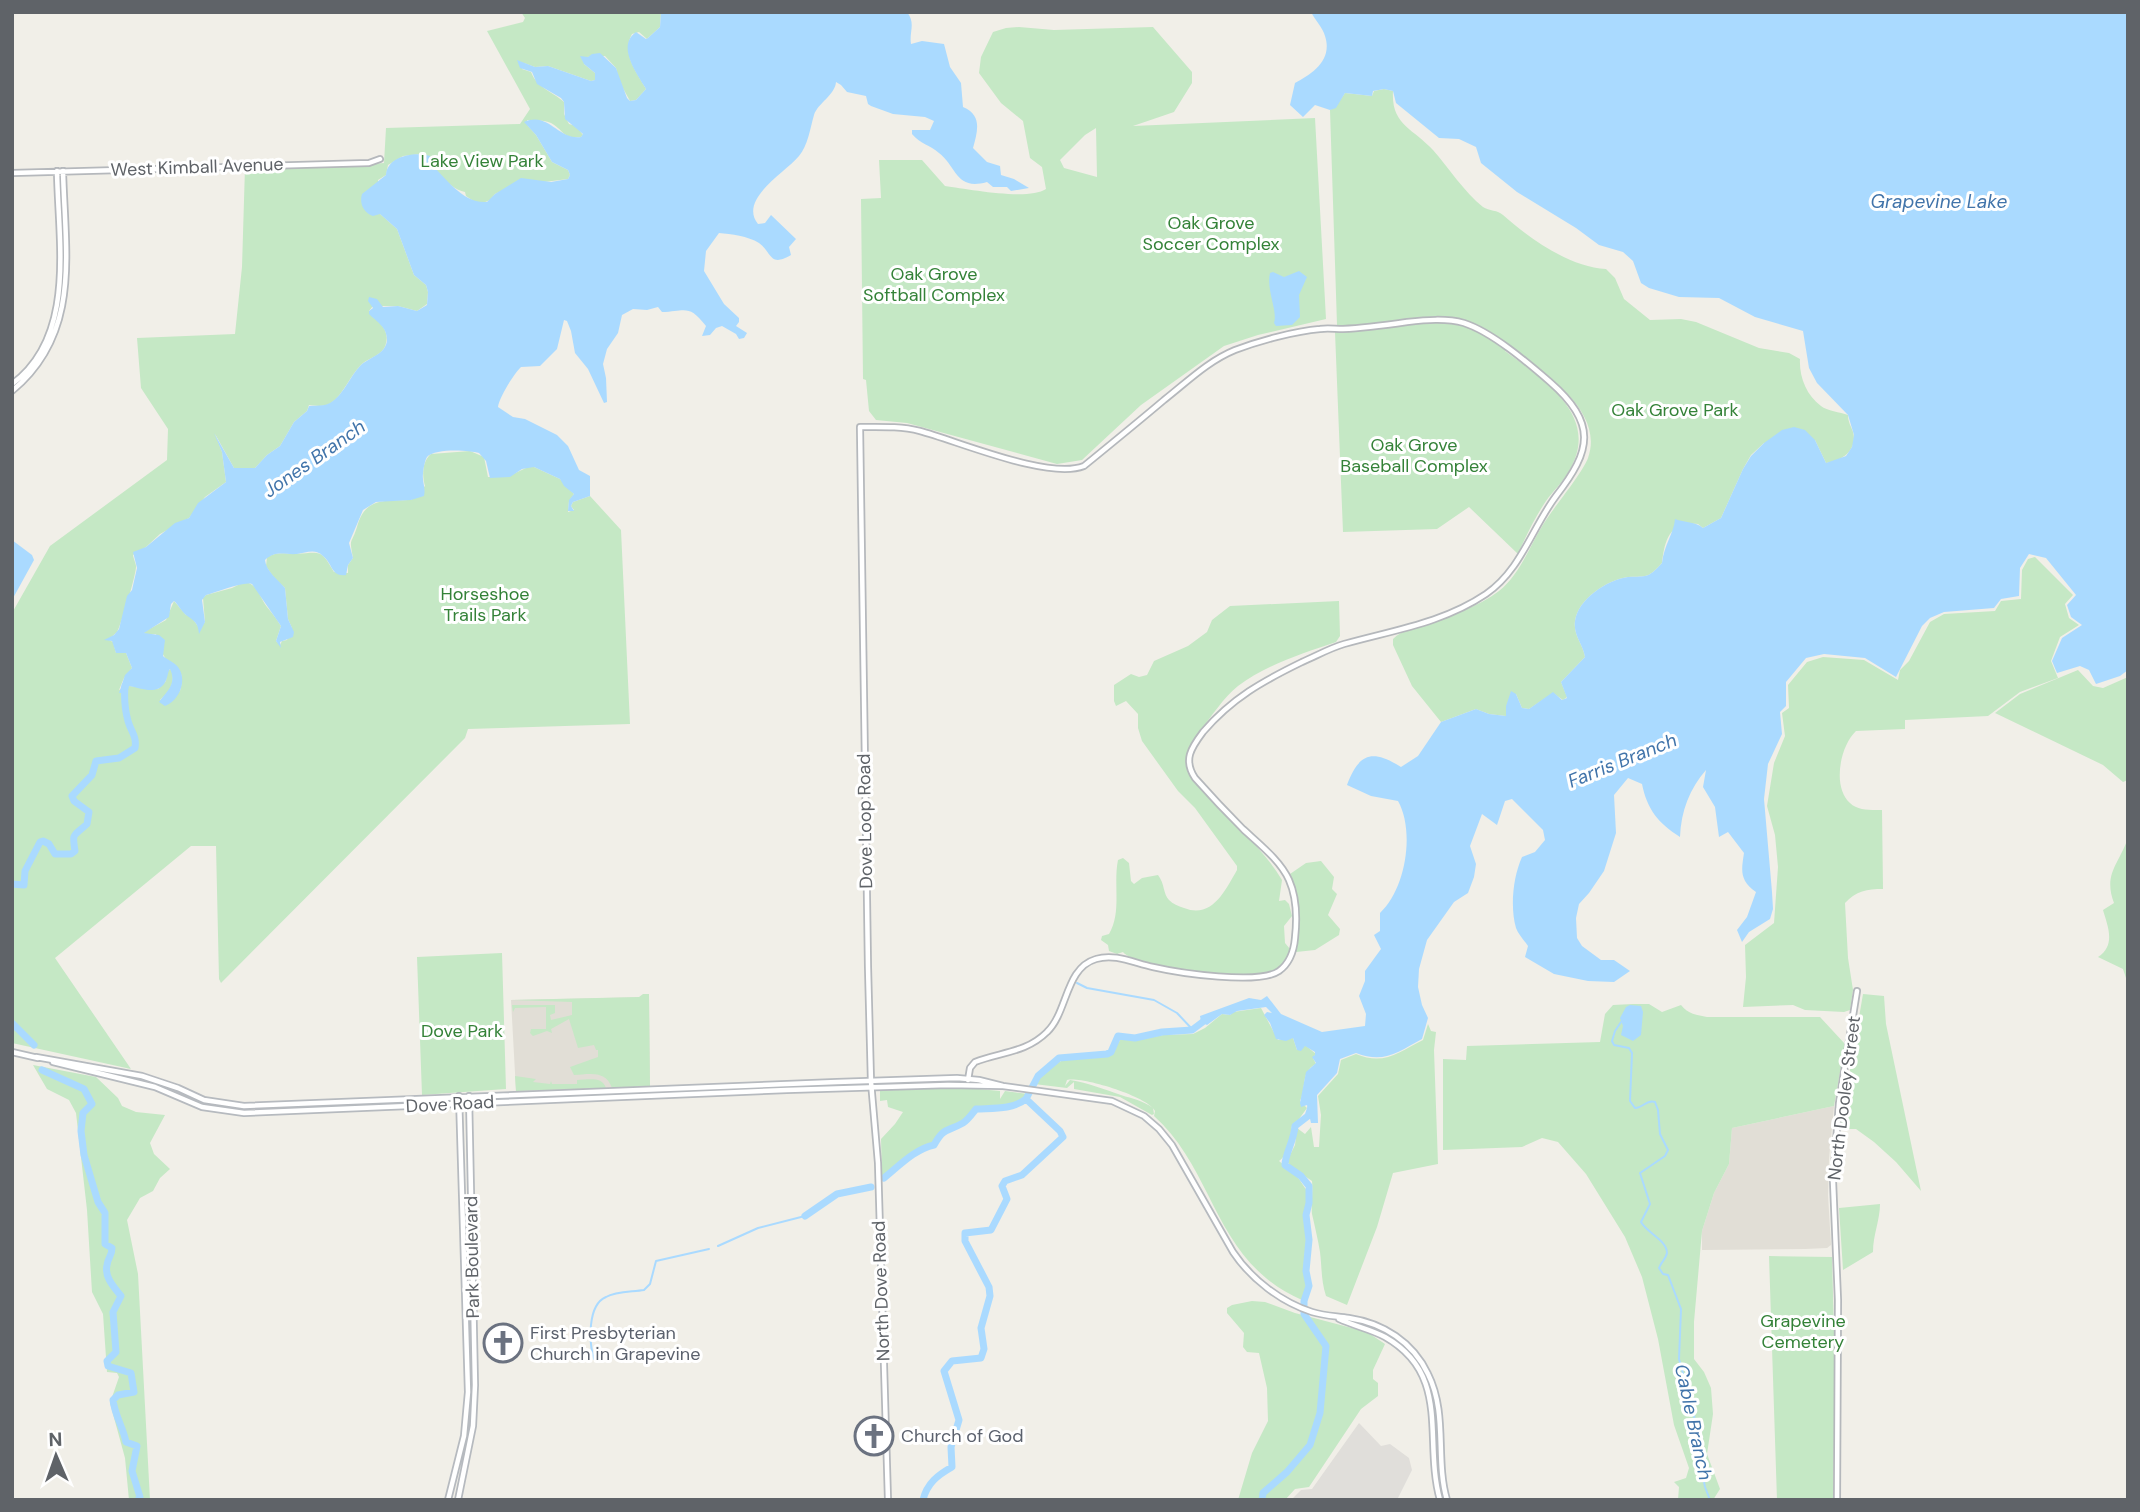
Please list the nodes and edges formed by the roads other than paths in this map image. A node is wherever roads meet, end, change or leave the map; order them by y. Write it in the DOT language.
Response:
graph roads {
  1 [pos="380,159"];
  2 [pos="57,171"];
  3 [pos="64,171"];
  4 [pos="12,173"];
  5 [pos="12,384"];
  6 [pos="12,391"];
  7 [pos="1857,990"];
  8 [pos="12,1052"];
  9 [pos="36,1057"];
  10 [pos="968,1079"];
  11 [pos="872,1084"];
  12 [pos="967,1085"];
  13 [pos="1003,1086"];
  14 [pos="178,1088"];
  15 [pos="175,1094"];
  16 [pos="459,1096"];
  17 [pos="469,1099"];
  18 [pos="460,1103"];
  19 [pos="462,1183"];
  20 [pos="470,1183"];
  21 [pos="1336,1317"];
  22 [pos="449,1500"];
  23 [pos="458,1500"];
  24 [pos="888,1500"];
  25 [pos="1440,1500"];
  26 [pos="1447,1500"];
  27 [pos="1837,1500"];
  1 -- 3 [label="street, West Kimball Avenue"];
  2 -- 3 [label="street, West Kimball Avenue"];
  2 -- 4 [label="street, West Kimball Avenue"];
  2 -- 5 [label="street"];
  3 -- 6 [label="street"];
  7 -- 27 [label="street, North Dooley Street"];
  8 -- 9 [label="street, Dove Road"];
  9 -- 14 [label="street, Dove Road"];
  9 -- 15 [label="street, Dove Road"];
  10 -- 11 [label="street"];
  10 -- 11 [label="street, Dove Loop Road"];
  10 -- 12 [label="street"];
  10 -- 13 [label="street"];
  11 -- 12 [label="street"];
  11 -- 17 [label="street, Dove Road"];
  11 -- 24 [label="street, North Dove Road"];
  12 -- 13 [label="street"];
  13 -- 21 [label="street"];
  14 -- 15 [label="street"];
  14 -- 16 [label="street, Dove Road"];
  15 -- 18 [label="street, Dove Road"];
  16 -- 17 [label="street, Dove Road"];
  16 -- 18 [label="street, Park Boulevard"];
  17 -- 18 [label="street, Dove Road"];
  17 -- 20 [label="street, Park Boulevard"];
  18 -- 19 [label="street, Park Boulevard"];
  19 -- 20 [label="street"];
  19 -- 22 [label="street, Park Boulevard"];
  20 -- 23 [label="street, Park Boulevard"];
  21 -- 25 [label="street"];
  21 -- 26 [label="street"];
}
